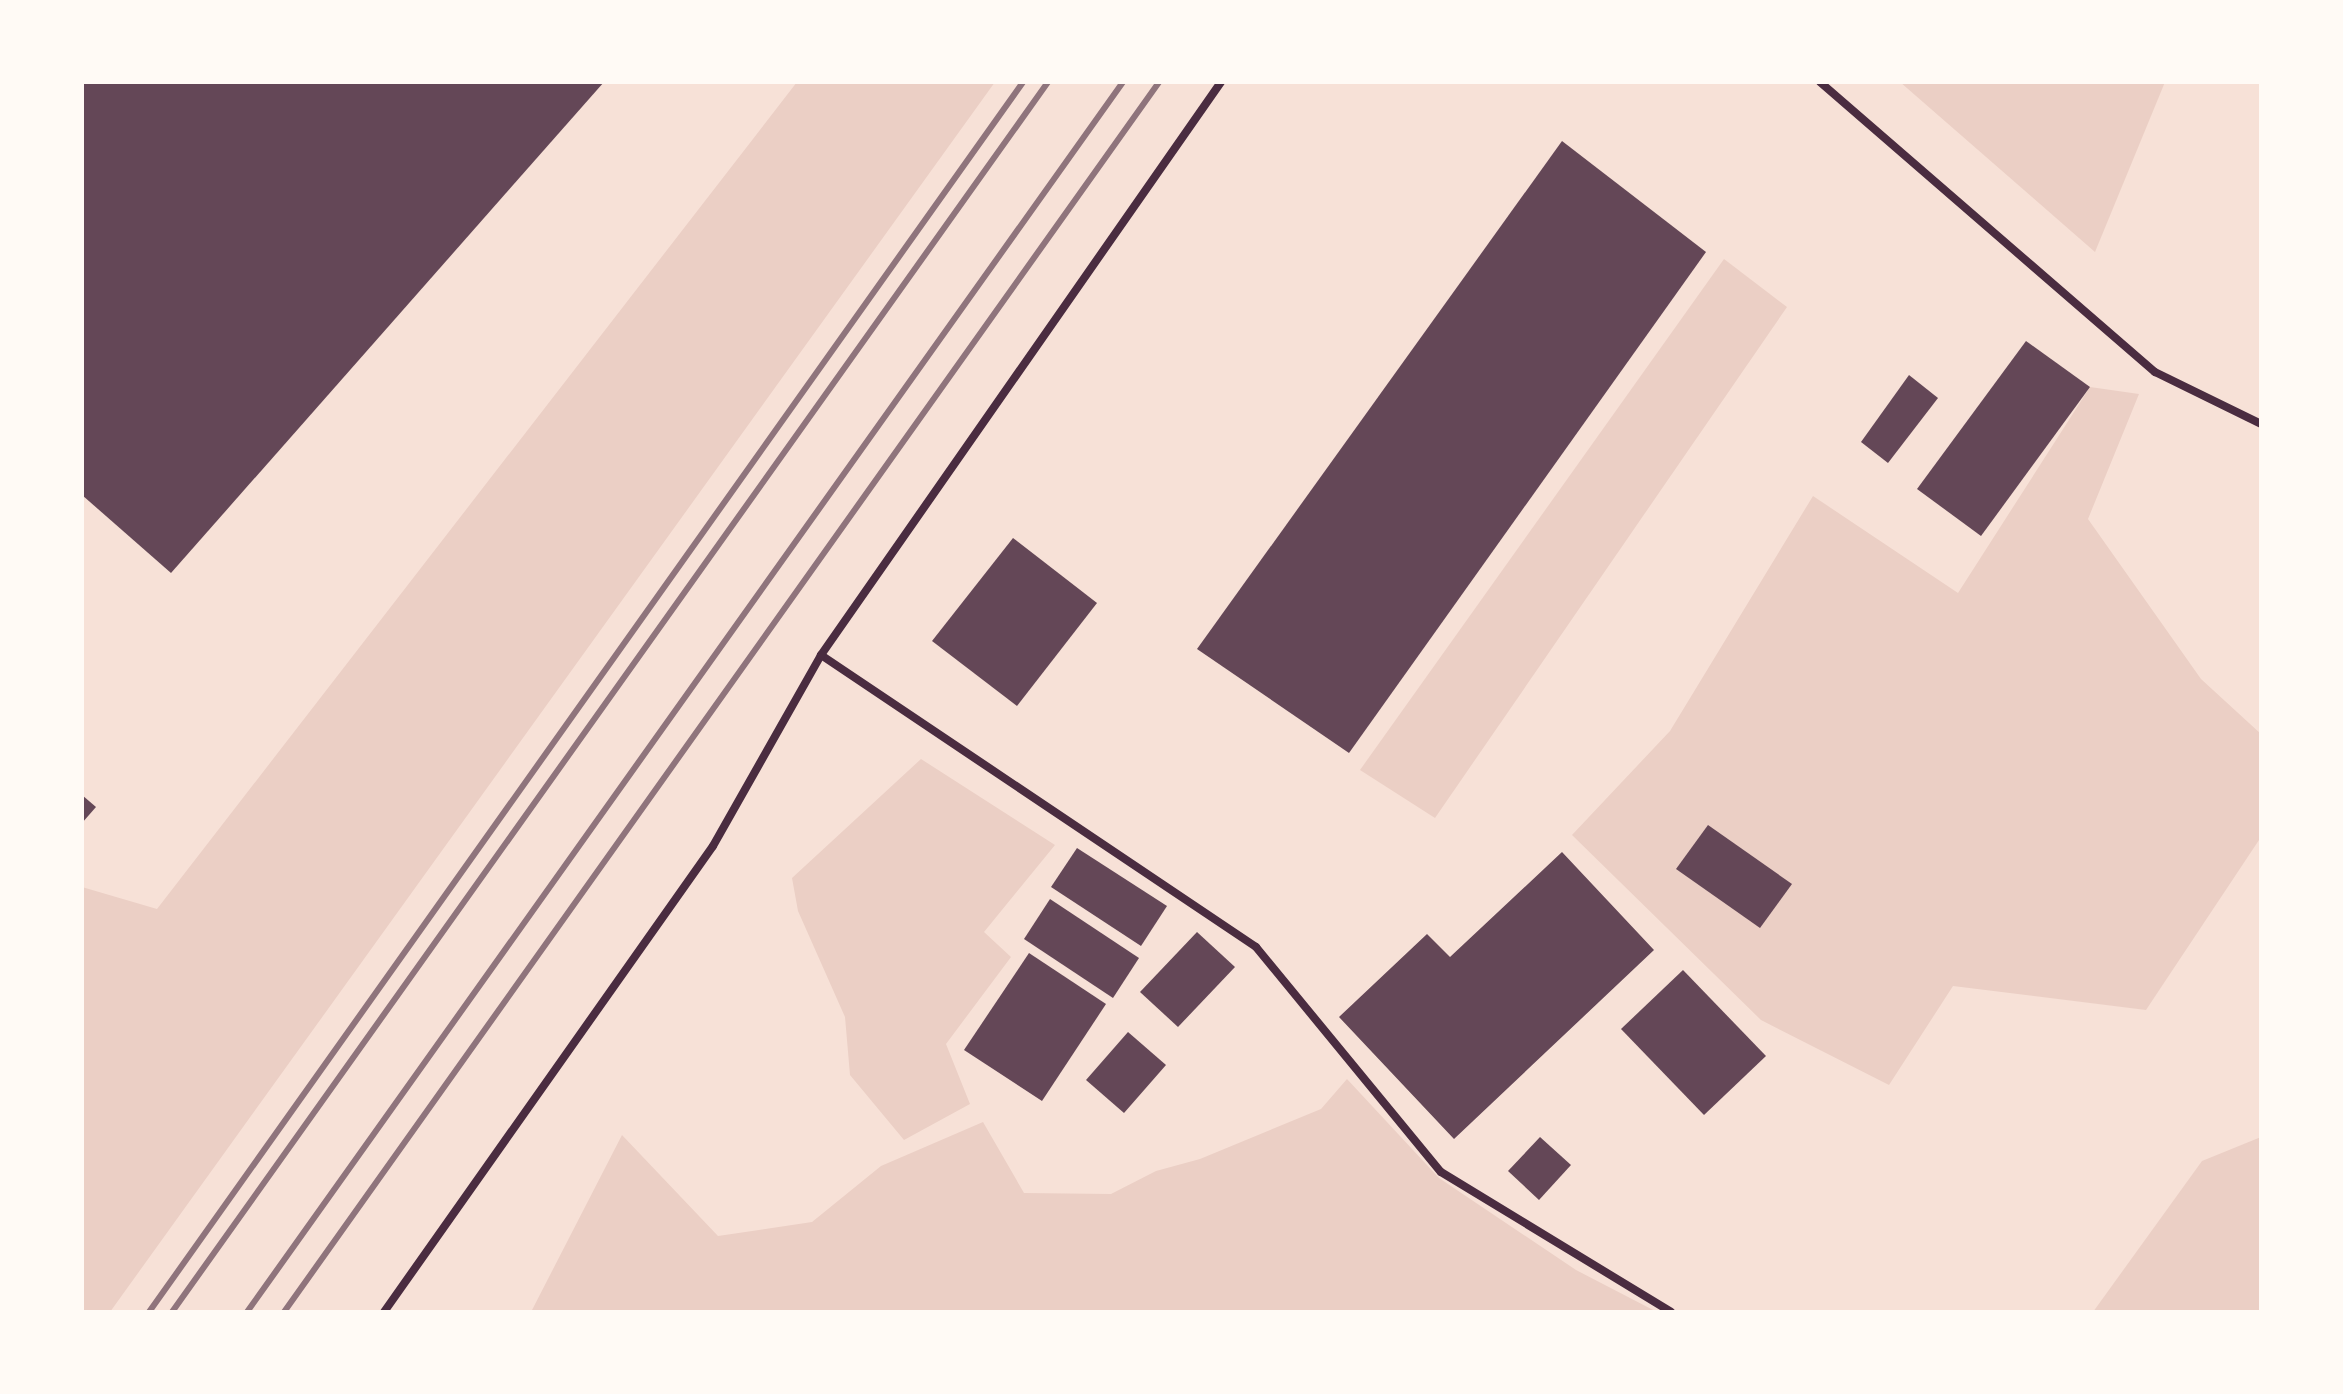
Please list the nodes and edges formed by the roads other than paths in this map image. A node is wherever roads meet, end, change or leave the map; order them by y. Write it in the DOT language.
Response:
graph roads {
  1 [pos="1221,82"];
  2 [pos="1820,82"];
  3 [pos="2261,424"];
  4 [pos="821,655"];
  5 [pos="384,1312"];
  6 [pos="1671,1312"];
  1 -- 4 [label="street"];
  2 -- 3 [label="street"];
  4 -- 5 [label="street"];
  4 -- 6 [label="street"];
}
